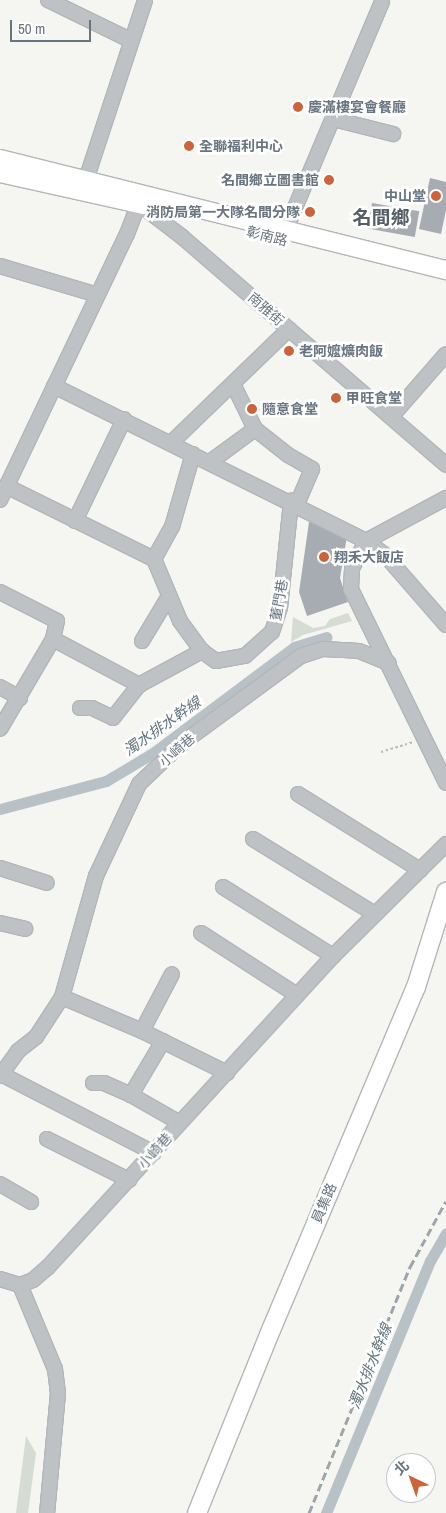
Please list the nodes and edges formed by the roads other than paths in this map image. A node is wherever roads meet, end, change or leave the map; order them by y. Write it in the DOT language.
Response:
graph roads {
  1 [pos="48,0"];
  2 [pos="145,0"];
  3 [pos="382,2"];
  4 [pos="130,40"];
  5 [pos="333,119"];
  6 [pos="393,134"];
  7 [pos="0,159"];
  8 [pos="0,173"];
  9 [pos="84,185"];
  10 [pos="140,199"];
  11 [pos="286,229"];
  12 [pos="0,266"];
  13 [pos="446,270"];
  14 [pos="446,283"];
  15 [pos="98,295"];
  16 [pos="289,329"];
  17 [pos="446,354"];
  18 [pos="233,384"];
  19 [pos="54,386"];
  20 [pos="392,416"];
  21 [pos="124,420"];
  22 [pos="256,428"];
  23 [pos="171,443"];
  24 [pos="193,454"];
  25 [pos="210,462"];
  26 [pos="446,465"];
  27 [pos="6,486"];
  28 [pos="446,498"];
  29 [pos="0,500"];
  30 [pos="294,502"];
  31 [pos="75,521"];
  32 [pos="366,541"];
  33 [pos="154,560"];
  34 [pos="0,592"];
  35 [pos="169,596"];
  36 [pos="446,625"];
  37 [pos="53,639"];
  38 [pos="142,641"];
  39 [pos="202,651"];
  40 [pos="389,663"];
  41 [pos="139,685"];
  42 [pos="0,687"];
  43 [pos="20,698"];
  44 [pos="80,708"];
  45 [pos="0,729"];
  46 [pos="446,783"];
  47 [pos="298,794"];
  48 [pos="253,839"];
  49 [pos="446,844"];
  50 [pos="0,868"];
  51 [pos="420,870"];
  52 [pos="47,883"];
  53 [pos="224,888"];
  54 [pos="446,892"];
  55 [pos="375,914"];
  56 [pos="0,924"];
  57 [pos="25,929"];
  58 [pos="202,933"];
  59 [pos="333,956"];
  60 [pos="172,974"];
  61 [pos="297,995"];
  62 [pos="62,997"];
  63 [pos="142,1031"];
  64 [pos="163,1041"];
  65 [pos="227,1073"];
  66 [pos="1,1075"];
  67 [pos="92,1083"];
  68 [pos="132,1095"];
  69 [pos="180,1123"];
  70 [pos="47,1140"];
  71 [pos="154,1153"];
  72 [pos="129,1180"];
  73 [pos="0,1184"];
  74 [pos="31,1202"];
  75 [pos="0,1279"];
  76 [pos="20,1285"];
  77 [pos="48,1513"];
  78 [pos="197,1513"];
  1 -- 4 [label="street"];
  2 -- 4 [label="street"];
  3 -- 5 [label="street, 彰南路"];
  4 -- 9 [label="street"];
  5 -- 6 [label="street"];
  5 -- 11 [label="street, 彰南路"];
  7 -- 9 [label="main road, 彰南路"];
  8 -- 9 [label="main road, 彰南路"];
  9 -- 10 [label="main road, 彰南路"];
  10 -- 11 [label="main road, 彰南路"];
  10 -- 14 [label="main road, 彰南路"];
  10 -- 15 [label="street"];
  10 -- 16 [label="street, 南雅街"];
  11 -- 13 [label="main road, 彰南路"];
  12 -- 15 [label="street"];
  15 -- 19 [label="street"];
  16 -- 18 [label="street"];
  16 -- 20 [label="street, 南雅街"];
  17 -- 20 [label="street"];
  18 -- 22 [label="street"];
  18 -- 23 [label="street"];
  19 -- 21 [label="street"];
  19 -- 27 [label="street"];
  20 -- 26 [label="street, 南雅街"];
  21 -- 23 [label="street"];
  21 -- 31 [label="street"];
  22 -- 25 [label="street"];
  22 -- 30 [label="street, 董門巷"];
  23 -- 24 [label="street"];
  24 -- 25 [label="street"];
  24 -- 33 [label="street"];
  25 -- 30 [label="street"];
  27 -- 29 [label="street"];
  27 -- 31 [label="street"];
  28 -- 32 [label="street"];
  30 -- 32 [label="street"];
  30 -- 39 [label="street, 董門巷"];
  31 -- 33 [label="street"];
  32 -- 36 [label="street"];
  32 -- 40 [label="street"];
  33 -- 35 [label="street"];
  34 -- 37 [label="street"];
  35 -- 38 [label="street"];
  35 -- 39 [label="street"];
  37 -- 41 [label="street"];
  37 -- 43 [label="street"];
  39 -- 41 [label="street"];
  40 -- 46 [label="street"];
  40 -- 62 [label="street, 小崎巷"];
  41 -- 44 [label="street"];
  42 -- 43 [label="street"];
  43 -- 45 [label="street"];
  47 -- 51 [label="street"];
  48 -- 55 [label="street"];
  49 -- 51 [label="street, 小崎巷"];
  50 -- 52 [label="street"];
  51 -- 55 [label="street, 小崎巷"];
  53 -- 59 [label="street"];
  54 -- 78 [label="main road, 員集路"];
  55 -- 59 [label="street, 小崎巷"];
  56 -- 57 [label="street"];
  58 -- 61 [label="street"];
  59 -- 61 [label="street, 小崎巷"];
  60 -- 63 [label="street"];
  61 -- 65 [label="street, 小崎巷"];
  62 -- 63 [label="street"];
  62 -- 66 [label="street, 小崎巷"];
  63 -- 64 [label="street"];
  64 -- 65 [label="street"];
  64 -- 68 [label="street"];
  65 -- 69 [label="street, 小崎巷"];
  66 -- 71 [label="street"];
  67 -- 68 [label="street"];
  68 -- 69 [label="street"];
  69 -- 71 [label="street, 小崎巷"];
  70 -- 72 [label="street"];
  71 -- 72 [label="street, 小崎巷"];
  72 -- 76 [label="street, 小崎巷"];
  73 -- 74 [label="street"];
  75 -- 76 [label="street"];
  76 -- 77 [label="street"];
}
